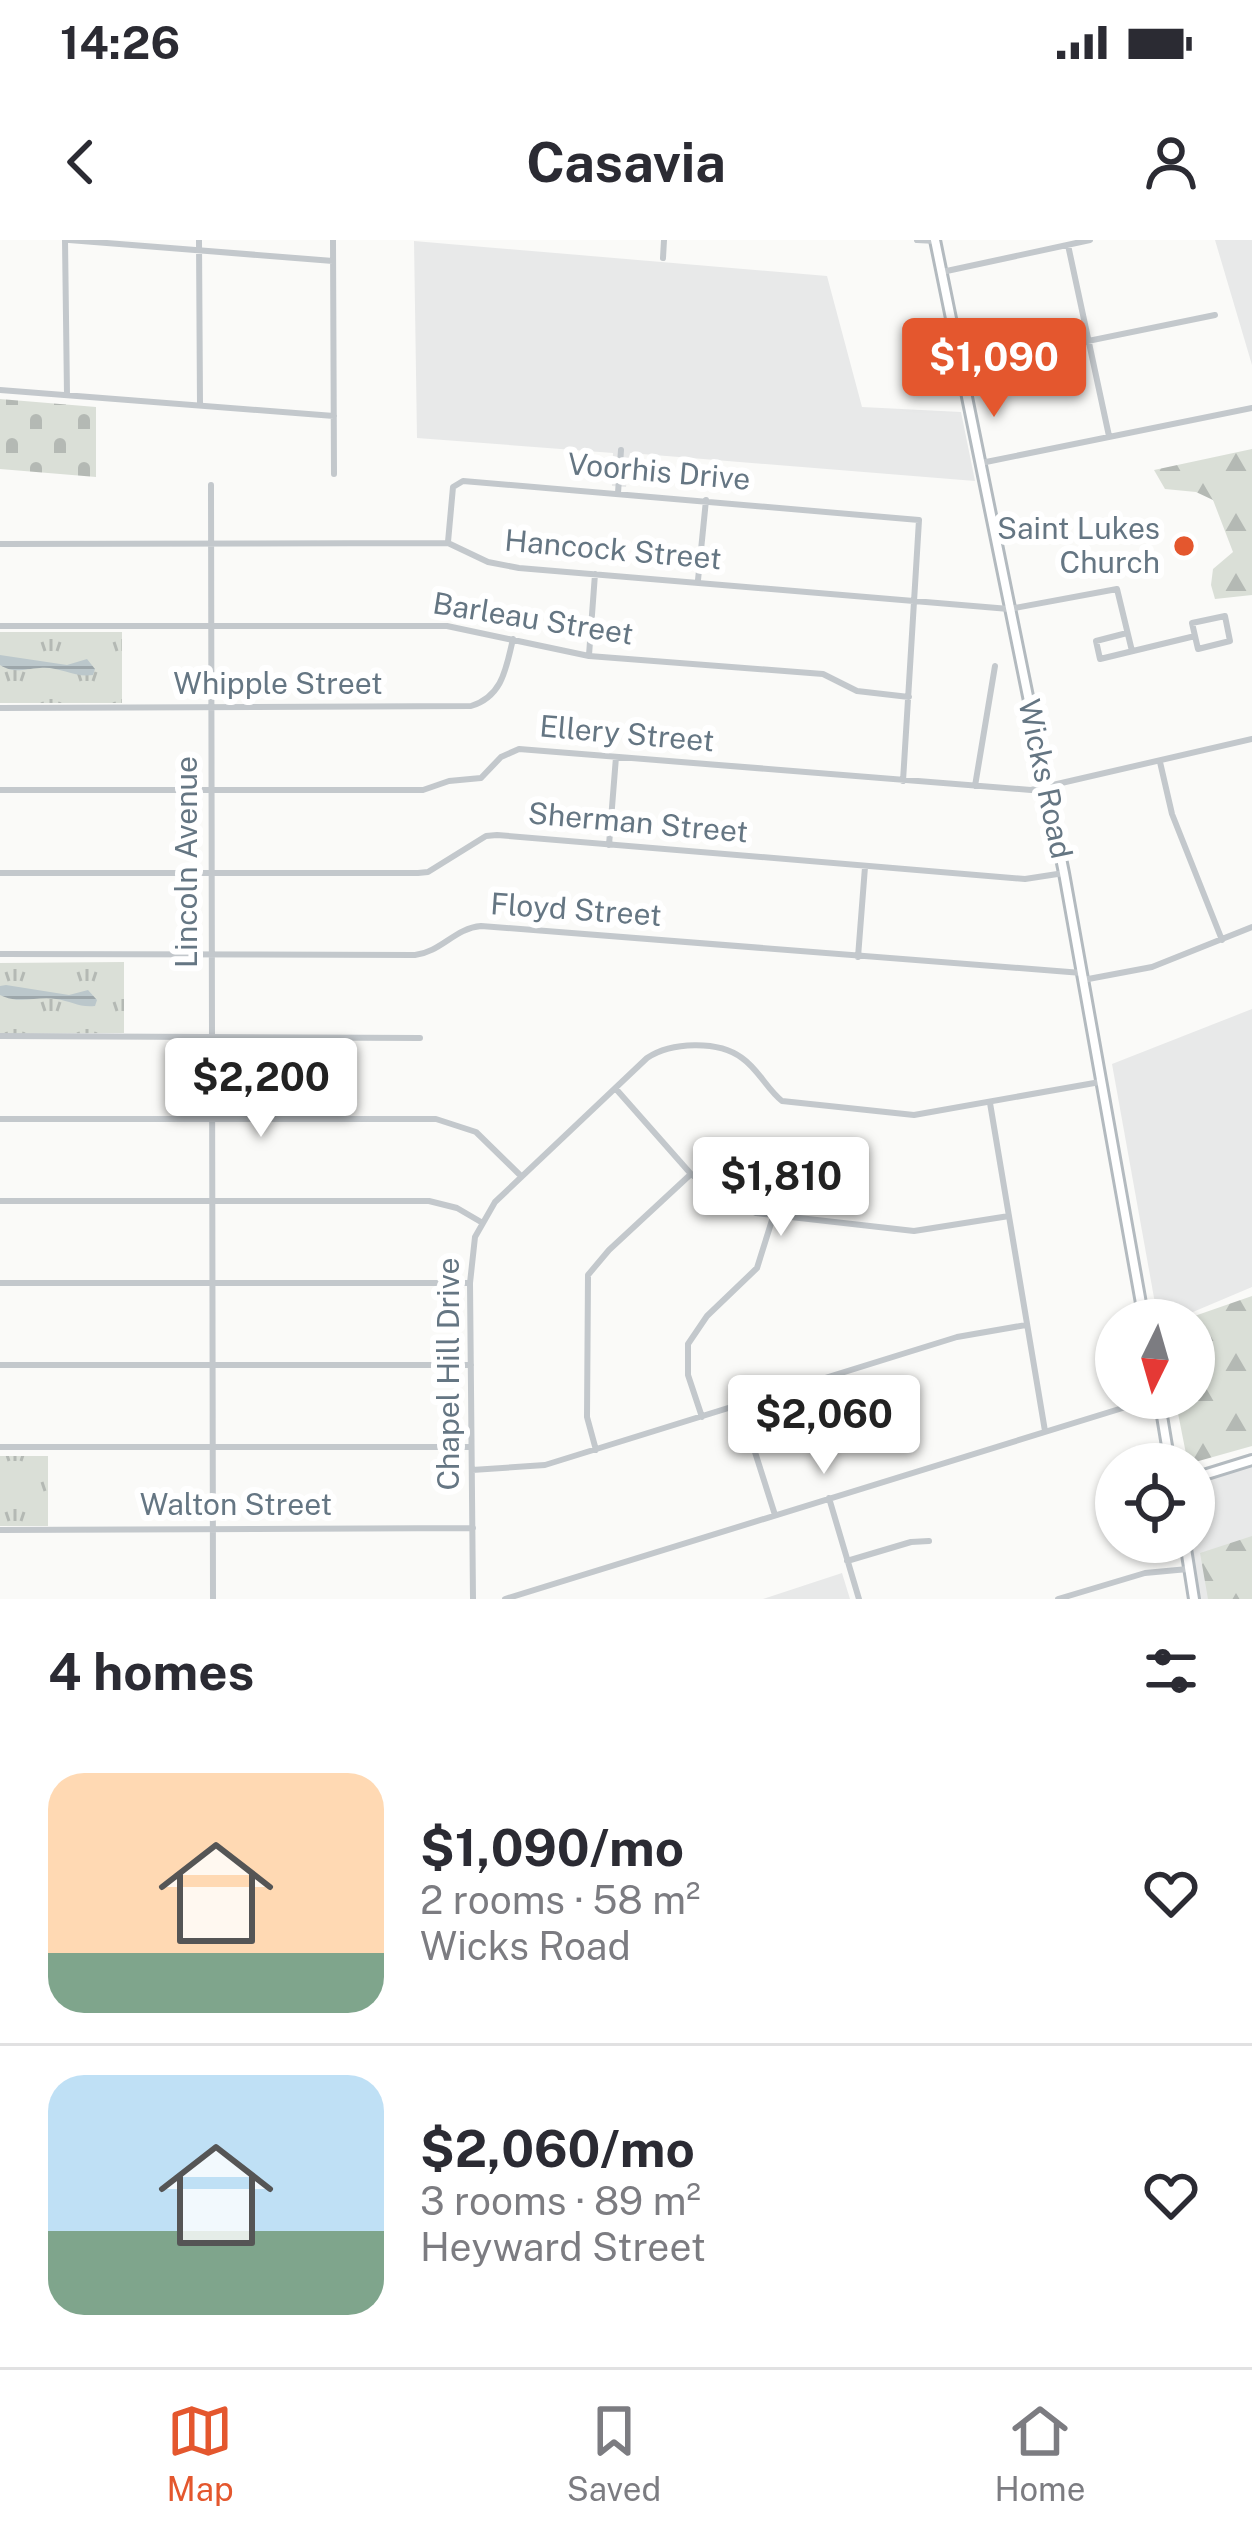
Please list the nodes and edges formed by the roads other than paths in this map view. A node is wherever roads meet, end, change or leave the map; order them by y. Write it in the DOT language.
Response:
graph roads {
  1 [pos="67,240"];
  2 [pos="199,240"];
  3 [pos="333,240"];
  4 [pos="664,240"];
  5 [pos="917,240"];
  6 [pos="1090,240"];
  7 [pos="936,241"];
  8 [pos="1068,245"];
  9 [pos="199,250"];
  10 [pos="663,258"];
  11 [pos="334,261"];
  12 [pos="942,272"];
  13 [pos="1214,315"];
  14 [pos="1089,341"];
  15 [pos="962,368"];
  16 [pos="0,390"];
  17 [pos="67,395"];
  18 [pos="200,406"];
  19 [pos="1252,407"];
  20 [pos="334,416"];
  21 [pos="1109,436"];
  22 [pos="621,450"];
  23 [pos="981,463"];
  24 [pos="334,474"];
  25 [pos="211,485"];
  26 [pos="618,493"];
  27 [pos="706,500"];
  28 [pos="211,543"];
  29 [pos="448,543"];
  30 [pos="0,544"];
  31 [pos="595,574"];
  32 [pos="698,582"];
  33 [pos="916,600"];
  34 [pos="1009,609"];
  35 [pos="211,625"];
  36 [pos="0,626"];
  37 [pos="1128,633"];
  38 [pos="1195,636"];
  39 [pos="513,639"];
  40 [pos="1132,651"];
  41 [pos="589,656"];
  42 [pos="995,665"];
  43 [pos="909,697"];
  44 [pos="0,708"];
  45 [pos="211,708"];
  46 [pos="1252,740"];
  47 [pos="616,757"];
  48 [pos="1160,761"];
  49 [pos="903,781"];
  50 [pos="975,786"];
  51 [pos="1047,788"];
  52 [pos="0,790"];
  53 [pos="211,790"];
  54 [pos="609,845"];
  55 [pos="865,867"];
  56 [pos="0,873"];
  57 [pos="1064,873"];
  58 [pos="211,874"];
  59 [pos="1252,927"];
  60 [pos="1222,940"];
  61 [pos="0,954"];
  62 [pos="211,955"];
  63 [pos="858,957"];
  64 [pos="1083,977"];
  65 [pos="0,1036"];
  66 [pos="212,1037"];
  67 [pos="420,1038"];
  68 [pos="1104,1081"];
  69 [pos="616,1088"];
  70 [pos="990,1102"];
  71 [pos="0,1119"];
  72 [pos="212,1120"];
  73 [pos="692,1174"];
  74 [pos="521,1176"];
  75 [pos="0,1201"];
  76 [pos="212,1202"];
  77 [pos="1009,1216"];
  78 [pos="773,1217"];
  79 [pos="481,1222"];
  80 [pos="0,1283"];
  81 [pos="213,1283"];
  82 [pos="470,1283"];
  83 [pos="1140,1299"];
  84 [pos="1026,1324"];
  85 [pos="471,1365"];
  86 [pos="0,1366"];
  87 [pos="212,1366"];
  88 [pos="740,1405"];
  89 [pos="1095,1416"];
  90 [pos="702,1417"];
  91 [pos="1045,1431"];
  92 [pos="472,1447"];
  93 [pos="0,1448"];
  94 [pos="213,1448"];
  95 [pos="596,1450"];
  96 [pos="1252,1460"];
  97 [pos="472,1470"];
  98 [pos="1215,1471"];
  99 [pos="829,1498"];
  100 [pos="775,1515"];
  101 [pos="472,1528"];
  102 [pos="0,1530"];
  103 [pos="212,1530"];
  104 [pos="929,1541"];
  105 [pos="847,1561"];
  106 [pos="1189,1563"];
  107 [pos="1190,1569"];
  108 [pos="1102,1585"];
  109 [pos="213,1599"];
  110 [pos="473,1599"];
  111 [pos="505,1599"];
  112 [pos="859,1599"];
  113 [pos="1058,1599"];
  114 [pos="1105,1599"];
  115 [pos="1194,1599"];
  1 -- 9 [label="street"];
  1 -- 17 [label="street"];
  2 -- 9 [label="street"];
  3 -- 11 [label="street"];
  4 -- 10 [label="street"];
  5 -- 7 [label="street"];
  6 -- 8 [label="street"];
  7 -- 12 [label="main road, Wicks Road"];
  8 -- 12 [label="street"];
  8 -- 14 [label="street"];
  9 -- 11 [label="street"];
  9 -- 18 [label="street"];
  11 -- 20 [label="street"];
  12 -- 15 [label="main road, Wicks Road"];
  13 -- 14 [label="street"];
  14 -- 15 [label="street"];
  14 -- 21 [label="street"];
  15 -- 23 [label="main road, Wicks Road"];
  16 -- 17 [label="street"];
  17 -- 18 [label="street"];
  18 -- 20 [label="street"];
  19 -- 21 [label="street"];
  20 -- 24 [label="street"];
  21 -- 23 [label="street"];
  22 -- 26 [label="street"];
  23 -- 34 [label="main road, Wicks Road"];
  25 -- 28 [label="street, Lincoln Avenue"];
  26 -- 27 [label="street, Voorhis Drive"];
  26 -- 29 [label="street, Voorhis Drive"];
  27 -- 32 [label="street"];
  27 -- 33 [label="street, Voorhis Drive"];
  28 -- 29 [label="street, Hancock Street"];
  28 -- 30 [label="street, Hancock Street"];
  28 -- 35 [label="street, Lincoln Avenue"];
  29 -- 31 [label="street, Hancock Street"];
  31 -- 32 [label="street, Hancock Street"];
  31 -- 41 [label="street"];
  32 -- 33 [label="street, Hancock Street"];
  33 -- 34 [label="street, Hancock Street"];
  33 -- 43 [label="street"];
  34 -- 37 [label="street, Hancock Street"];
  34 -- 51 [label="main road, Wicks Road"];
  35 -- 36 [label="street, Barleau Street"];
  35 -- 39 [label="street, Barleau Street"];
  35 -- 45 [label="street, Lincoln Avenue"];
  37 -- 40 [label="street"];
  37 -- 40 [label="street"];
  38 -- 38 [label="street"];
  38 -- 40 [label="street"];
  39 -- 41 [label="street, Barleau Street"];
  39 -- 45 [label="street, Whipple Street"];
  41 -- 43 [label="street, Barleau Street"];
  42 -- 50 [label="street"];
  43 -- 49 [label="street"];
  44 -- 45 [label="street, Whipple Street"];
  45 -- 53 [label="street, Lincoln Avenue"];
  46 -- 48 [label="street, Ellery Street"];
  47 -- 49 [label="street, Ellery Street"];
  47 -- 53 [label="street, Ellery Street"];
  47 -- 54 [label="street"];
  48 -- 51 [label="street, Ellery Street"];
  48 -- 60 [label="street"];
  49 -- 50 [label="street, Ellery Street"];
  50 -- 51 [label="street, Ellery Street"];
  51 -- 57 [label="main road, Wicks Road"];
  52 -- 53 [label="street, Ellery Street"];
  53 -- 58 [label="street, Lincoln Avenue"];
  54 -- 55 [label="street, Sherman Street"];
  54 -- 58 [label="street, Sherman Street"];
  55 -- 57 [label="street, Sherman Street"];
  55 -- 63 [label="street"];
  56 -- 58 [label="street, Sherman Street"];
  57 -- 64 [label="main road, Wicks Road"];
  58 -- 62 [label="street, Lincoln Avenue"];
  59 -- 60 [label="street, Floyd Street"];
  60 -- 64 [label="street, Floyd Street"];
  61 -- 62 [label="street, Floyd Street"];
  62 -- 63 [label="street, Floyd Street"];
  62 -- 66 [label="street, Lincoln Avenue"];
  63 -- 64 [label="street, Floyd Street"];
  64 -- 68 [label="main road, Wicks Road"];
  65 -- 66 [label="street"];
  66 -- 67 [label="street"];
  66 -- 72 [label="street, Lincoln Avenue"];
  68 -- 70 [label="street, Chapel Hill Drive"];
  68 -- 83 [label="main road, Wicks Road"];
  69 -- 70 [label="street, Chapel Hill Drive"];
  69 -- 73 [label="street"];
  69 -- 74 [label="street, Chapel Hill Drive"];
  70 -- 77 [label="street"];
  71 -- 72 [label="street"];
  72 -- 74 [label="street"];
  72 -- 76 [label="street, Lincoln Avenue"];
  73 -- 78 [label="street"];
  73 -- 95 [label="street"];
  74 -- 79 [label="street, Chapel Hill Drive"];
  75 -- 76 [label="street"];
  76 -- 79 [label="street"];
  76 -- 81 [label="street, Lincoln Avenue"];
  77 -- 78 [label="street"];
  77 -- 84 [label="street"];
  78 -- 90 [label="street"];
  79 -- 82 [label="street, Chapel Hill Drive"];
  80 -- 81 [label="street"];
  81 -- 82 [label="street"];
  81 -- 87 [label="street, Lincoln Avenue"];
  82 -- 85 [label="street, Chapel Hill Drive"];
  84 -- 88 [label="street"];
  84 -- 91 [label="street"];
  85 -- 87 [label="street"];
  85 -- 92 [label="street, Chapel Hill Drive"];
  86 -- 87 [label="street"];
  87 -- 94 [label="street, Lincoln Avenue"];
  88 -- 90 [label="street"];
  88 -- 100 [label="street"];
  89 -- 91 [label="street"];
  90 -- 95 [label="street"];
  91 -- 99 [label="street"];
  92 -- 94 [label="street"];
  92 -- 97 [label="street, Chapel Hill Drive"];
  93 -- 94 [label="street"];
  94 -- 103 [label="street, Lincoln Avenue"];
  95 -- 97 [label="street"];
  96 -- 98 [label="main road"];
  97 -- 101 [label="street, Chapel Hill Drive"];
  99 -- 100 [label="street"];
  99 -- 105 [label="street"];
  100 -- 111 [label="street"];
  101 -- 103 [label="street, Walton Street"];
  101 -- 110 [label="street, Chapel Hill Drive"];
  102 -- 103 [label="street, Walton Street"];
  103 -- 109 [label="street, Lincoln Avenue"];
  104 -- 105 [label="street"];
  105 -- 112 [label="street"];
  106 -- 107 [label="main road"];
  107 -- 108 [label="street"];
  107 -- 115 [label="main road"];
  108 -- 113 [label="street"];
  108 -- 114 [label="street"];
}
